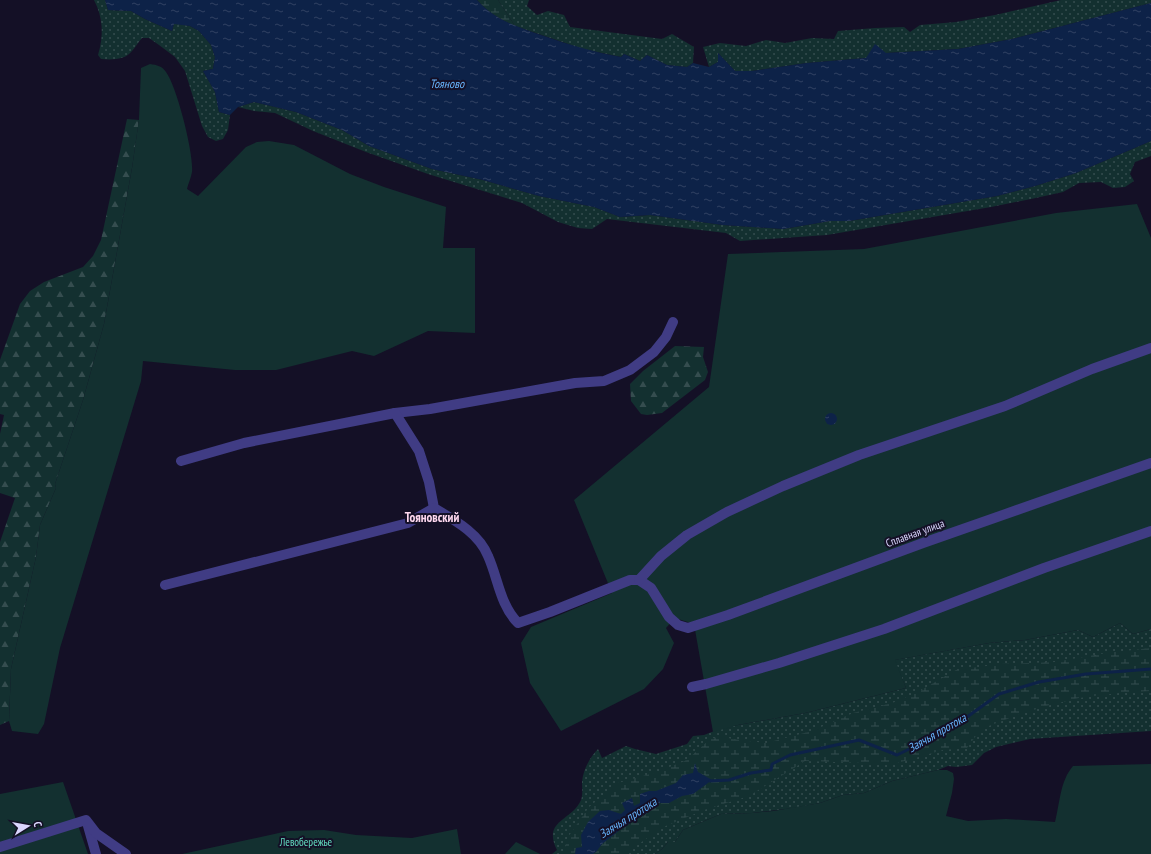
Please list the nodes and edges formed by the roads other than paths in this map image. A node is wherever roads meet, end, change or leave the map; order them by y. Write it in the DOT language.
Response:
graph roads {
  1 [pos="673,322"];
  2 [pos="1151,348"];
  3 [pos="395,412"];
  4 [pos="181,461"];
  5 [pos="1151,463"];
  6 [pos="434,508"];
  7 [pos="1151,531"];
  8 [pos="639,580"];
  9 [pos="165,586"];
  10 [pos="692,687"];
  11 [pos="86,820"];
  12 [pos="0,847"];
  13 [pos="96,854"];
  14 [pos="126,854"];
  1 -- 3 [label="street"];
  2 -- 8 [label="street"];
  3 -- 4 [label="street"];
  3 -- 6 [label="street"];
  5 -- 8 [label="street, Сплавная улица"];
  6 -- 8 [label="street"];
  6 -- 9 [label="street"];
  7 -- 10 [label="street"];
  11 -- 12 [label="street"];
  11 -- 13 [label="street"];
  11 -- 14 [label="street"];
}
